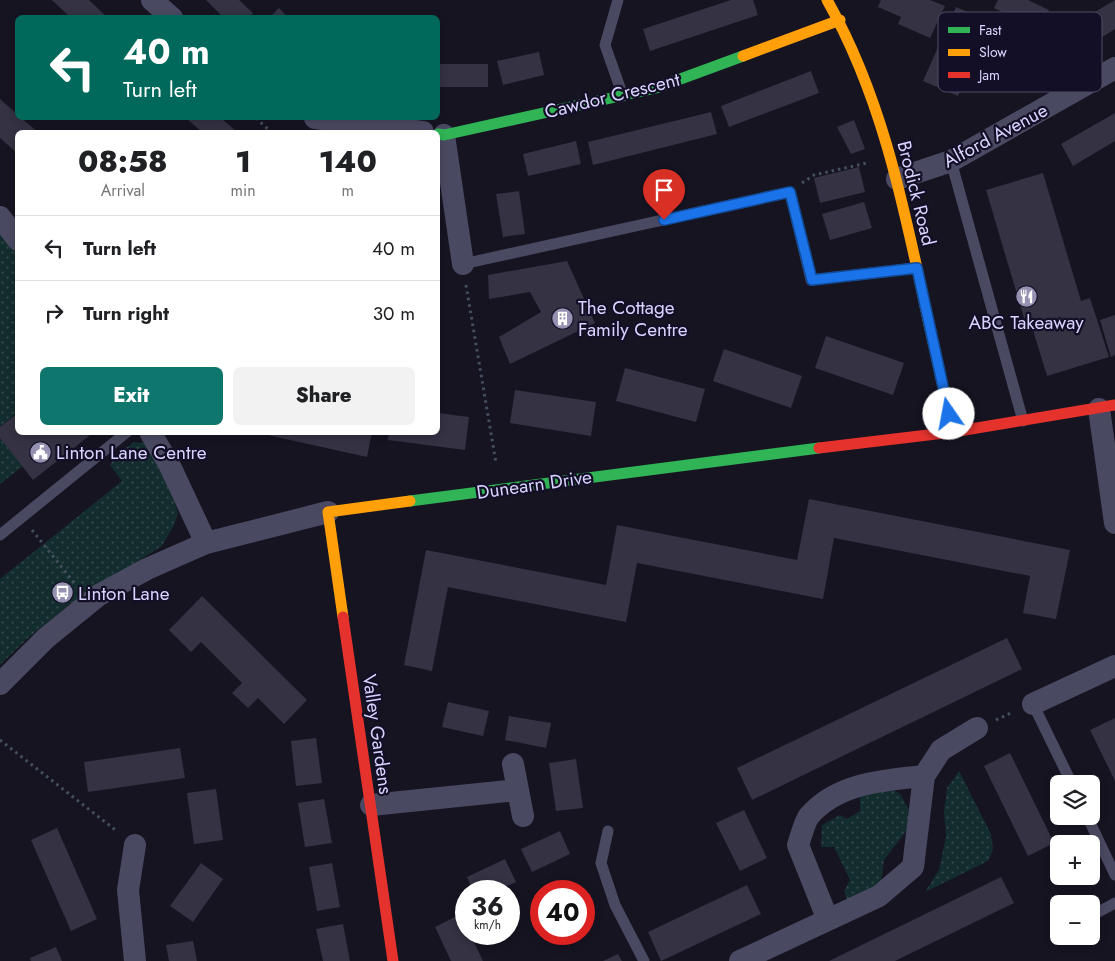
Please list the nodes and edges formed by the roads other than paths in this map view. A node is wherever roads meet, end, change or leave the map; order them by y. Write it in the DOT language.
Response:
graph roads {
  1 [pos="152,0"];
  2 [pos="618,0"];
  3 [pos="827,0"];
  4 [pos="169,15"];
  5 [pos="840,20"];
  6 [pos="1115,68"];
  7 [pos="1102,75"];
  8 [pos="1073,92"];
  9 [pos="624,96"];
  10 [pos="330,120"];
  11 [pos="405,130"];
  12 [pos="440,133"];
  13 [pos="440,157"];
  14 [pos="951,161"];
  15 [pos="897,178"];
  16 [pos="0,217"];
  17 [pos="15,236"];
  18 [pos="463,264"];
  19 [pos="917,268"];
  20 [pos="1107,407"];
  21 [pos="1023,421"];
  22 [pos="953,432"];
  23 [pos="123,435"];
  24 [pos="152,435"];
  25 [pos="328,512"];
  26 [pos="1115,523"];
  27 [pos="0,535"];
  28 [pos="206,543"];
  29 [pos="1115,666"];
  30 [pos="0,684"];
  31 [pos="1034,704"];
  32 [pos="977,728"];
  33 [pos="513,764"];
  34 [pos="1068,775"];
  35 [pos="924,776"];
  36 [pos="517,790"];
  37 [pos="371,805"];
  38 [pos="522,816"];
  39 [pos="1091,825"];
  40 [pos="608,831"];
  41 [pos="135,845"];
  42 [pos="1115,875"];
  43 [pos="1115,903"];
  44 [pos="1100,911"];
  45 [pos="828,920"];
  46 [pos="135,961"];
  47 [pos="393,961"];
  48 [pos="644,961"];
  49 [pos="740,961"];
  1 -- 4 [label="street"];
  2 -- 9 [label="lane"];
  3 -- 5 [label="street, Brodick Road"];
  5 -- 9 [label="street, Cawdor Crescent"];
  5 -- 15 [label="street, Brodick Road"];
  6 -- 7 [label="street, Alford Avenue"];
  8 -- 14 [label="street, Alford Avenue"];
  9 -- 12 [label="street, Cawdor Crescent"];
  10 -- 11 [label="street, Cawdor Crescent"];
  13 -- 18 [label="street"];
  14 -- 15 [label="street, Alford Avenue"];
  14 -- 21 [label="lane"];
  15 -- 19 [label="street, Brodick Road"];
  16 -- 17 [label="street"];
  18 -- 19 [label="lane"];
  19 -- 22 [label="street, Brodick Road"];
  20 -- 21 [label="street, Dunearn Drive"];
  20 -- 26 [label="street"];
  21 -- 22 [label="street, Dunearn Drive"];
  22 -- 25 [label="street, Dunearn Drive"];
  23 -- 27 [label="lane"];
  24 -- 28 [label="street"];
  25 -- 28 [label="street, Dunearn Drive"];
  25 -- 37 [label="street, Valley Gardens"];
  28 -- 30 [label="street, Dunearn Drive"];
  29 -- 31 [label="street"];
  31 -- 34 [label="lane"];
  32 -- 35 [label="street"];
  33 -- 36 [label="street"];
  35 -- 45 [label="street"];
  35 -- 45 [label="street"];
  36 -- 37 [label="street"];
  36 -- 38 [label="street"];
  37 -- 47 [label="street, Valley Gardens"];
  39 -- 42 [label="lane"];
  40 -- 48 [label="lane"];
  41 -- 46 [label="street"];
  43 -- 44 [label="lane"];
  45 -- 49 [label="street"];
}
